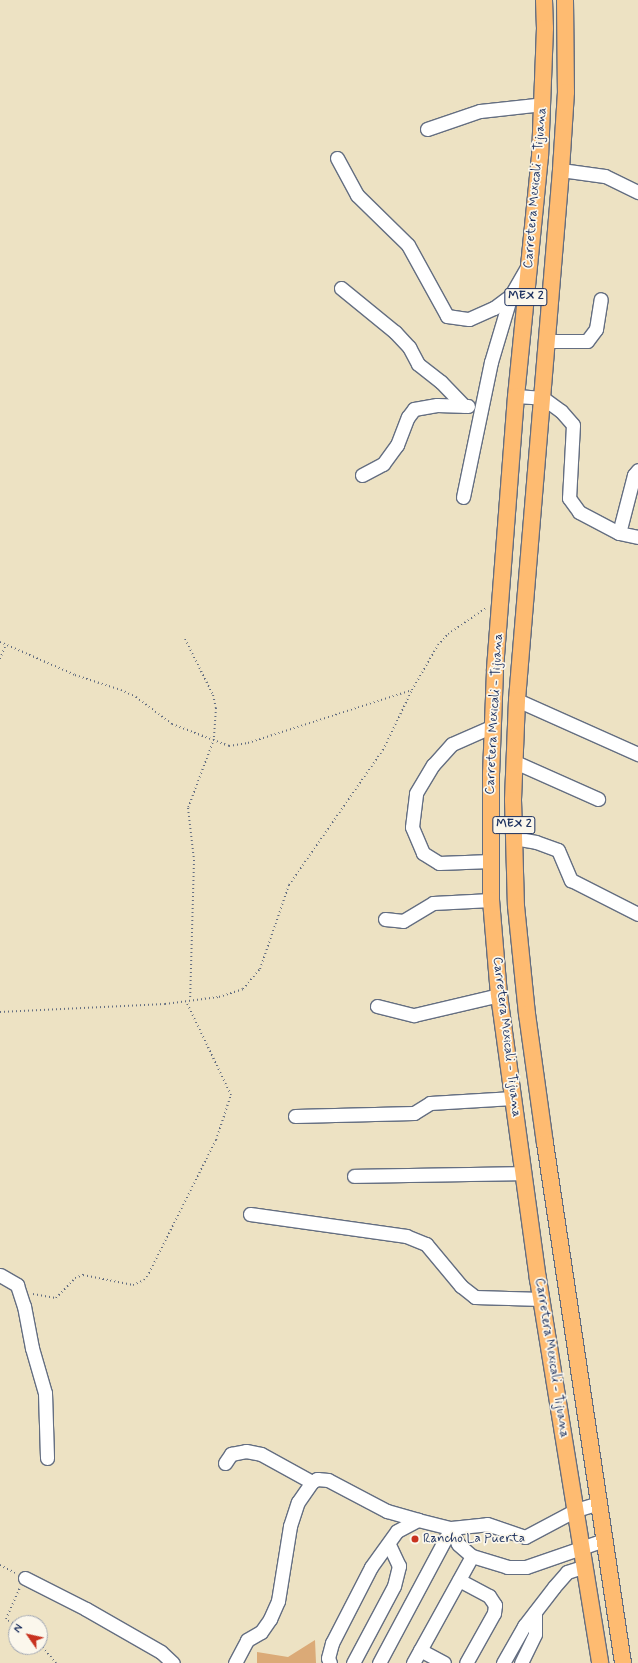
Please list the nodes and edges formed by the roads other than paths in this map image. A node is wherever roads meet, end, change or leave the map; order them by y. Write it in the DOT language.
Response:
graph roads {
  1 [pos="544,0"];
  2 [pos="565,0"];
  3 [pos="543,104"];
  4 [pos="427,129"];
  5 [pos="337,158"];
  6 [pos="561,170"];
  7 [pos="638,192"];
  8 [pos="530,262"];
  9 [pos="340,288"];
  10 [pos="511,296"];
  11 [pos="601,299"];
  12 [pos="547,341"];
  13 [pos="516,396"];
  14 [pos="543,398"];
  15 [pos="464,406"];
  16 [pos="482,406"];
  17 [pos="638,470"];
  18 [pos="362,475"];
  19 [pos="463,496"];
  20 [pos="619,533"];
  21 [pos="638,537"];
  22 [pos="517,700"];
  23 [pos="492,726"];
  24 [pos="638,754"];
  25 [pos="515,762"];
  26 [pos="598,799"];
  27 [pos="514,838"];
  28 [pos="491,861"];
  29 [pos="491,900"];
  30 [pos="638,914"];
  31 [pos="385,919"];
  32 [pos="499,995"];
  33 [pos="377,1006"];
  34 [pos="513,1098"];
  35 [pos="295,1116"];
  36 [pos="524,1173"];
  37 [pos="354,1176"];
  38 [pos="250,1214"];
  39 [pos="0,1276"];
  40 [pos="565,1277"];
  41 [pos="538,1279"];
  42 [pos="542,1300"];
  43 [pos="47,1458"];
  44 [pos="225,1463"];
  45 [pos="312,1482"];
  46 [pos="599,1503"];
  47 [pos="576,1510"];
  48 [pos="418,1520"];
  49 [pos="451,1528"];
  50 [pos="604,1540"];
  51 [pos="390,1545"];
  52 [pos="582,1547"];
  53 [pos="472,1556"];
  54 [pos="585,1566"];
  55 [pos="25,1578"];
  56 [pos="459,1580"];
  57 [pos="535,1612"];
  58 [pos="420,1650"];
  59 [pos="599,1655"];
  60 [pos="173,1663"];
  61 [pos="235,1663"];
  62 [pos="330,1663"];
  63 [pos="353,1663"];
  64 [pos="379,1663"];
  65 [pos="413,1663"];
  66 [pos="444,1663"];
  67 [pos="466,1663"];
  68 [pos="503,1663"];
  69 [pos="521,1663"];
  70 [pos="623,1663"];
  1 -- 3 [label="main road, Carretera Mexicali - Tijuana / MEX 2"];
  2 -- 6 [label="main road, Carretera Mexicali - Tijuana / MEX 2"];
  3 -- 4 [label="street"];
  3 -- 8 [label="main road, Carretera Mexicali - Tijuana / MEX 2"];
  5 -- 10 [label="street"];
  6 -- 7 [label="street"];
  6 -- 12 [label="main road, Carretera Mexicali - Tijuana / MEX 2"];
  8 -- 10 [label="street"];
  8 -- 13 [label="main road, Carretera Mexicali - Tijuana / MEX 2"];
  9 -- 15 [label="street"];
  10 -- 16 [label="street"];
  11 -- 12 [label="street"];
  12 -- 14 [label="main road, Carretera Mexicali - Tijuana / MEX 2"];
  13 -- 14 [label="street"];
  13 -- 23 [label="main road, Carretera Mexicali - Tijuana / MEX 2"];
  14 -- 20 [label="street"];
  14 -- 22 [label="main road, Carretera Mexicali - Tijuana / MEX 2"];
  15 -- 16 [label="street"];
  15 -- 18 [label="street"];
  16 -- 19 [label="street"];
  17 -- 20 [label="street"];
  20 -- 21 [label="street"];
  22 -- 24 [label="street"];
  22 -- 25 [label="main road, Carretera Mexicali - Tijuana / MEX 2"];
  23 -- 28 [label="main road, Carretera Mexicali - Tijuana / MEX 2"];
  23 -- 28 [label="street"];
  25 -- 26 [label="street"];
  25 -- 27 [label="main road, Carretera Mexicali - Tijuana / MEX 2"];
  27 -- 30 [label="street"];
  27 -- 40 [label="main road, Carretera Mexicali - Tijuana / MEX 2"];
  28 -- 29 [label="main road, Carretera Mexicali - Tijuana / MEX 2"];
  29 -- 31 [label="street"];
  29 -- 32 [label="main road, Carretera Mexicali - Tijuana / MEX 2"];
  32 -- 33 [label="street"];
  32 -- 34 [label="main road, Carretera Mexicali - Tijuana / MEX 2"];
  34 -- 35 [label="street"];
  34 -- 36 [label="main road, Carretera Mexicali - Tijuana / MEX 2"];
  36 -- 37 [label="street"];
  36 -- 41 [label="main road, Carretera Mexicali - Tijuana / MEX 2"];
  38 -- 42 [label="street"];
  39 -- 43 [label="street"];
  40 -- 41 [label="main road"];
  40 -- 46 [label="main road, Carretera Mexicali - Tijuana / MEX 2"];
  41 -- 42 [label="main road, Carretera Mexicali - Tijuana / MEX 2"];
  42 -- 47 [label="main road, Carretera Mexicali - Tijuana / MEX 2"];
  44 -- 45 [label="street"];
  45 -- 48 [label="street"];
  45 -- 61 [label="street"];
  46 -- 47 [label="street"];
  46 -- 50 [label="main road, Carretera Mexicali - Tijuana / MEX 2"];
  47 -- 49 [label="street"];
  47 -- 52 [label="main road, Carretera Mexicali - Tijuana / MEX 2"];
  48 -- 49 [label="street"];
  48 -- 51 [label="street"];
  49 -- 53 [label="street"];
  49 -- 64 [label="street"];
  50 -- 52 [label="street"];
  50 -- 70 [label="main road, Carretera Mexicali - Tijuana / MEX 2"];
  51 -- 62 [label="street"];
  51 -- 63 [label="street"];
  52 -- 53 [label="street"];
  52 -- 54 [label="main road, Carretera Mexicali - Tijuana / MEX 2"];
  53 -- 56 [label="street"];
  54 -- 57 [label="street"];
  54 -- 59 [label="main road, Carretera Mexicali - Tijuana / MEX 2"];
  55 -- 60 [label="street"];
  56 -- 58 [label="street"];
  56 -- 67 [label="street"];
  57 -- 68 [label="street"];
  57 -- 69 [label="street"];
  58 -- 65 [label="street"];
  58 -- 66 [label="street"];
}
